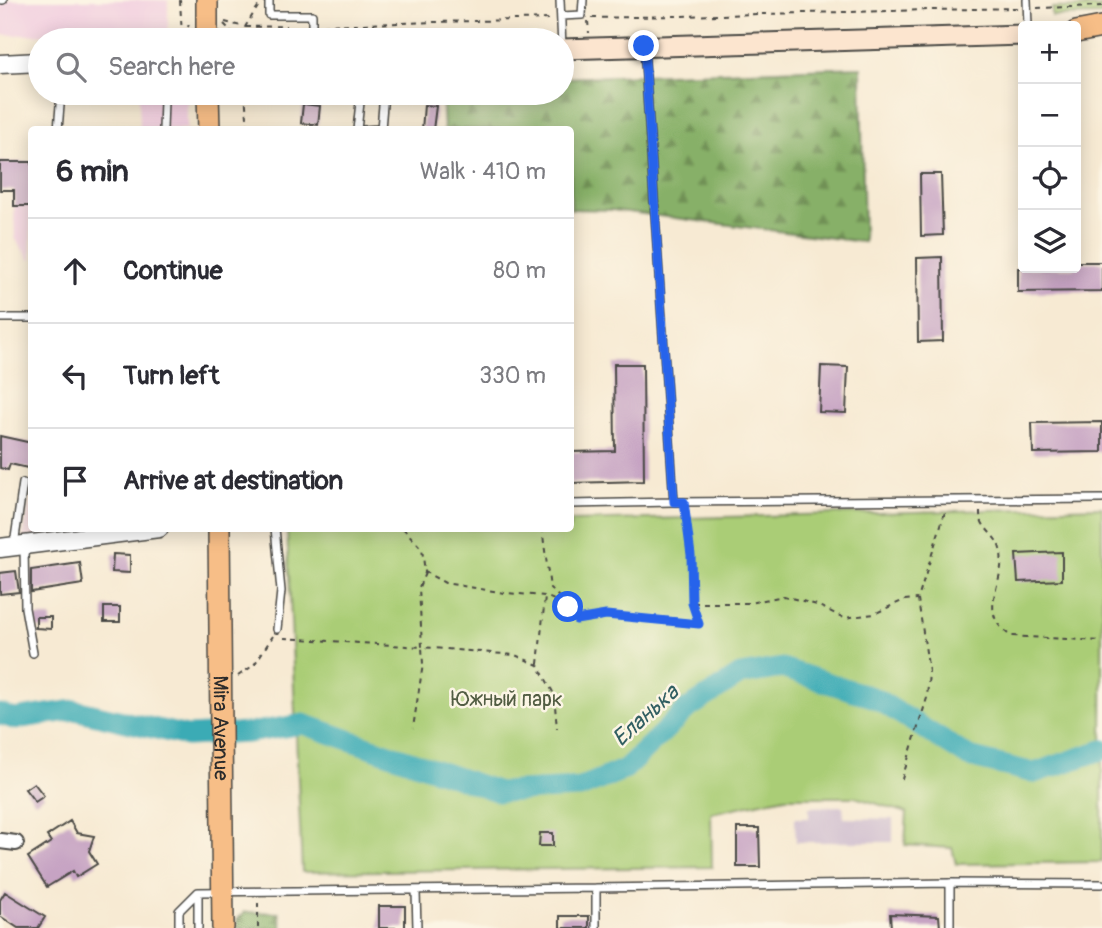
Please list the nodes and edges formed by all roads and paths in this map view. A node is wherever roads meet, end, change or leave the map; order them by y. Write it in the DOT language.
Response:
graph roads {
  1 [pos="180,0"];
  2 [pos="207,0"];
  3 [pos="263,0"];
  4 [pos="269,0"];
  5 [pos="560,0"];
  6 [pos="583,0"];
  7 [pos="1027,4"];
  8 [pos="1102,6"];
  9 [pos="561,17"];
  10 [pos="192,22"];
  11 [pos="312,25"];
  12 [pos="285,26"];
  13 [pos="245,27"];
  14 [pos="1102,27"];
  15 [pos="181,28"];
  16 [pos="187,28"];
  17 [pos="207,28"];
  18 [pos="227,28"];
  19 [pos="561,28"];
  20 [pos="1081,32"];
  21 [pos="1081,33"];
  22 [pos="1102,33"];
  23 [pos="589,34"];
  24 [pos="1018,35"];
  25 [pos="644,46"];
  26 [pos="574,49"];
  27 [pos="28,63"];
  28 [pos="0,64"];
  29 [pos="60,105"];
  30 [pos="164,105"];
  31 [pos="208,105"];
  32 [pos="246,105"];
  33 [pos="360,105"];
  34 [pos="383,105"];
  35 [pos="58,126"];
  36 [pos="163,126"];
  37 [pos="209,126"];
  38 [pos="248,126"];
  39 [pos="357,126"];
  40 [pos="381,126"];
  41 [pos="0,318"];
  42 [pos="28,318"];
  43 [pos="23,483"];
  44 [pos="1102,499"];
  45 [pos="946,500"];
  46 [pos="980,500"];
  47 [pos="674,502"];
  48 [pos="684,502"];
  49 [pos="574,504"];
  50 [pos="127,532"];
  51 [pos="219,532"];
  52 [pos="275,532"];
  53 [pos="407,532"];
  54 [pos="543,532"];
  55 [pos="13,546"];
  56 [pos="425,572"];
  57 [pos="545,596"];
  58 [pos="918,599"];
  59 [pos="692,603"];
  60 [pos="568,607"];
  61 [pos="277,629"];
  62 [pos="1102,641"];
  63 [pos="422,647"];
  64 [pos="33,653"];
  65 [pos="538,665"];
  66 [pos="237,677"];
  67 [pos="413,728"];
  68 [pos="557,729"];
  69 [pos="902,779"];
  70 [pos="0,841"];
  71 [pos="16,843"];
  72 [pos="950,883"];
  73 [pos="1102,884"];
  74 [pos="596,888"];
  75 [pos="223,891"];
  76 [pos="198,892"];
  77 [pos="258,892"];
  78 [pos="416,892"];
  79 [pos="179,928"];
  80 [pos="198,928"];
  81 [pos="223,928"];
  82 [pos="258,928"];
  83 [pos="417,928"];
  84 [pos="596,928"];
  85 [pos="950,928"];
  1 -- 15 [label="path"];
  2 -- 17 [label="main road"];
  3 -- 13 [label="path"];
  4 -- 11 [label="lane"];
  5 -- 9 [label="lane"];
  6 -- 9 [label="lane"];
  7 -- 8 [label="path"];
  7 -- 23 [label="path"];
  9 -- 11 [label="path"];
  9 -- 19 [label="lane"];
  10 -- 16 [label="path"];
  12 -- 13 [label="path"];
  13 -- 18 [label="path"];
  14 -- 20 [label="main road"];
  21 -- 22 [label="main road"];
  24 -- 25 [label="main road"];
  25 -- 26 [label="main road"];
  25 -- 47 [label="lane"];
  27 -- 28 [label="street"];
  29 -- 35 [label="lane"];
  30 -- 36 [label="lane"];
  31 -- 37 [label="main road"];
  32 -- 38 [label="path"];
  33 -- 39 [label="lane"];
  34 -- 40 [label="lane"];
  41 -- 42 [label="lane"];
  43 -- 55 [label="lane"];
  44 -- 46 [label="lane"];
  45 -- 46 [label="lane"];
  45 -- 48 [label="lane"];
  45 -- 58 [label="path"];
  46 -- 62 [label="path"];
  47 -- 48 [label="lane"];
  47 -- 49 [label="lane"];
  48 -- 59 [label="path"];
  50 -- 55 [label="street"];
  51 -- 75 [label="main road, Mira Avenue"];
  52 -- 61 [label="lane"];
  53 -- 56 [label="path"];
  54 -- 60 [label="path"];
  55 -- 64 [label="lane"];
  56 -- 57 [label="path"];
  56 -- 63 [label="path"];
  57 -- 60 [label="path"];
  57 -- 65 [label="path"];
  58 -- 59 [label="path"];
  58 -- 69 [label="path"];
  59 -- 60 [label="path"];
  61 -- 63 [label="path"];
  61 -- 66 [label="path"];
  63 -- 65 [label="path"];
  63 -- 67 [label="path"];
  65 -- 68 [label="path"];
  70 -- 71 [label="street"];
  72 -- 73 [label="lane"];
  72 -- 74 [label="lane"];
  72 -- 85 [label="lane"];
  74 -- 78 [label="lane"];
  74 -- 84 [label="lane"];
  75 -- 76 [label="lane"];
  75 -- 77 [label="lane"];
  75 -- 81 [label="main road, Mira Avenue"];
  76 -- 79 [label="lane"];
  76 -- 80 [label="lane"];
  77 -- 78 [label="lane"];
  77 -- 82 [label="path"];
  78 -- 83 [label="lane"];
}
